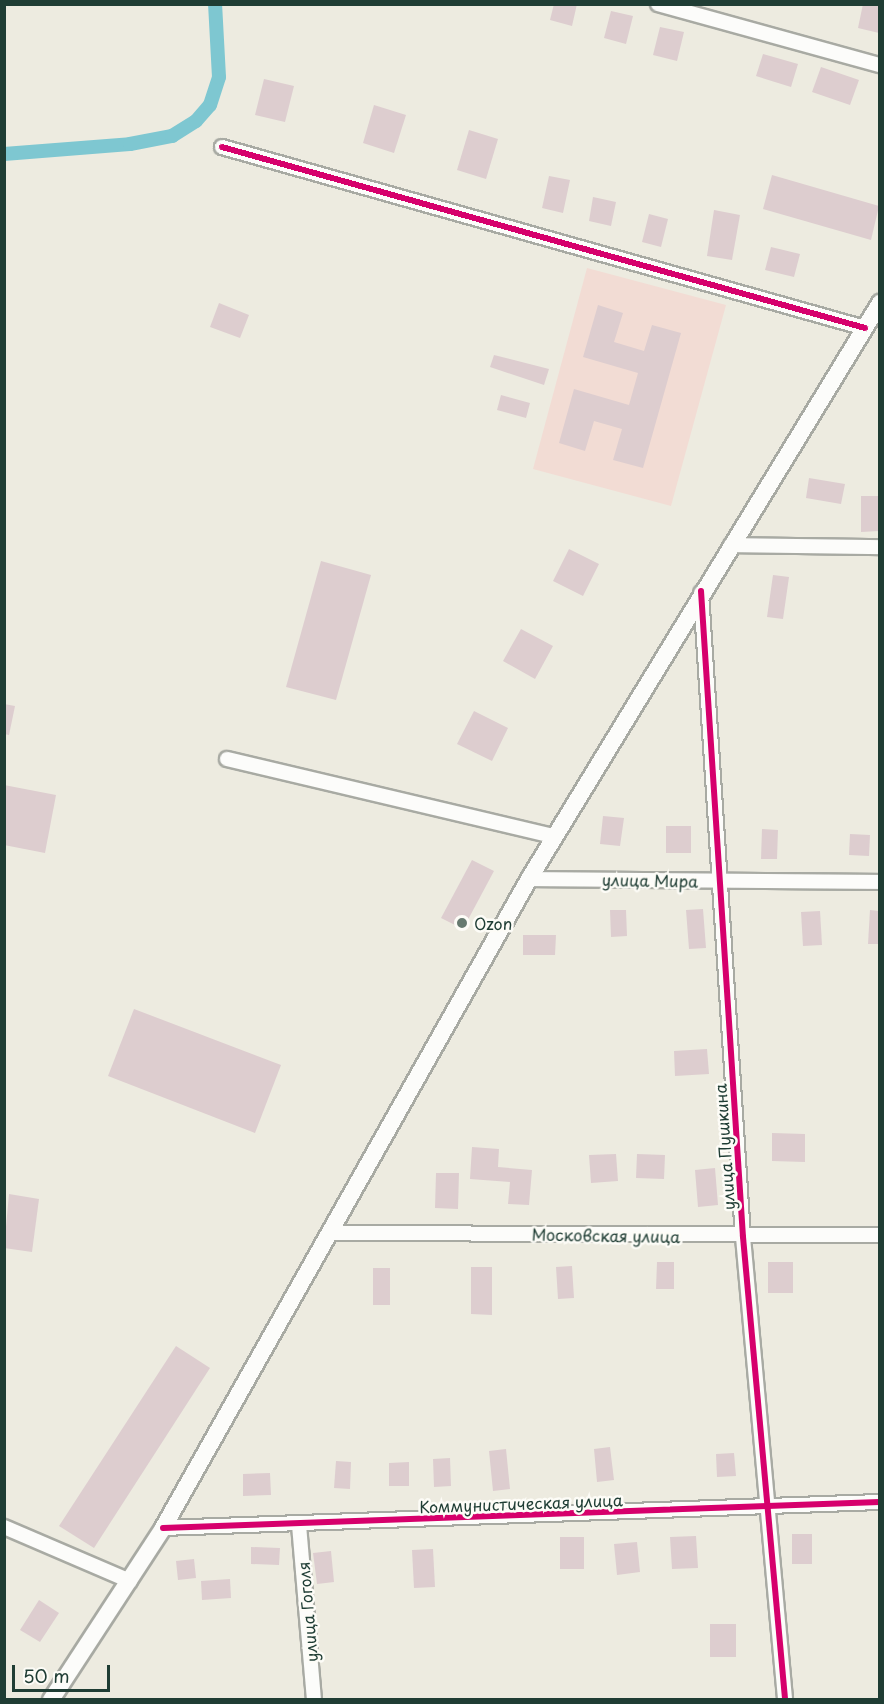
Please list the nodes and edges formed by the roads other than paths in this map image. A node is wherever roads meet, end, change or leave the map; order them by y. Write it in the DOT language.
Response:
graph roads {
  1 [pos="658,4"];
  2 [pos="879,65"];
  3 [pos="222,147"];
  4 [pos="879,303"];
  5 [pos="865,328"];
  6 [pos="731,544"];
  7 [pos="879,548"];
  8 [pos="701,591"];
  9 [pos="226,759"];
  10 [pos="554,836"];
  11 [pos="529,879"];
  12 [pos="718,881"];
  13 [pos="879,882"];
  14 [pos="333,1233"];
  15 [pos="879,1235"];
  16 [pos="743,1236"];
  17 [pos="879,1502"];
  18 [pos="766,1508"];
  19 [pos="299,1525"];
  20 [pos="4,1527"];
  21 [pos="163,1528"];
  22 [pos="130,1581"];
  23 [pos="51,1700"];
  24 [pos="314,1700"];
  25 [pos="785,1700"];
  1 -- 2 [label="street"];
  3 -- 5 [label="street"];
  4 -- 5 [label="main road"];
  5 -- 6 [label="main road"];
  6 -- 7 [label="street"];
  6 -- 8 [label="main road"];
  8 -- 10 [label="main road"];
  8 -- 12 [label="street, улица Пушкина"];
  9 -- 10 [label="street"];
  10 -- 11 [label="main road"];
  11 -- 12 [label="street, улица Мира"];
  11 -- 14 [label="main road"];
  12 -- 13 [label="street, улица Мира"];
  12 -- 16 [label="street, улица Пушкина"];
  14 -- 16 [label="street, Московская улица"];
  14 -- 21 [label="main road"];
  15 -- 16 [label="street, Московская улица"];
  16 -- 18 [label="street, улица Пушкина"];
  17 -- 18 [label="street, Коммунистическая улица"];
  18 -- 19 [label="street, Коммунистическая улица"];
  18 -- 25 [label="street, улица Пушкина"];
  19 -- 21 [label="street, Коммунистическая улица"];
  19 -- 24 [label="street, улица Гоголя"];
  20 -- 22 [label="street"];
  21 -- 22 [label="main road"];
  22 -- 23 [label="main road"];
}
